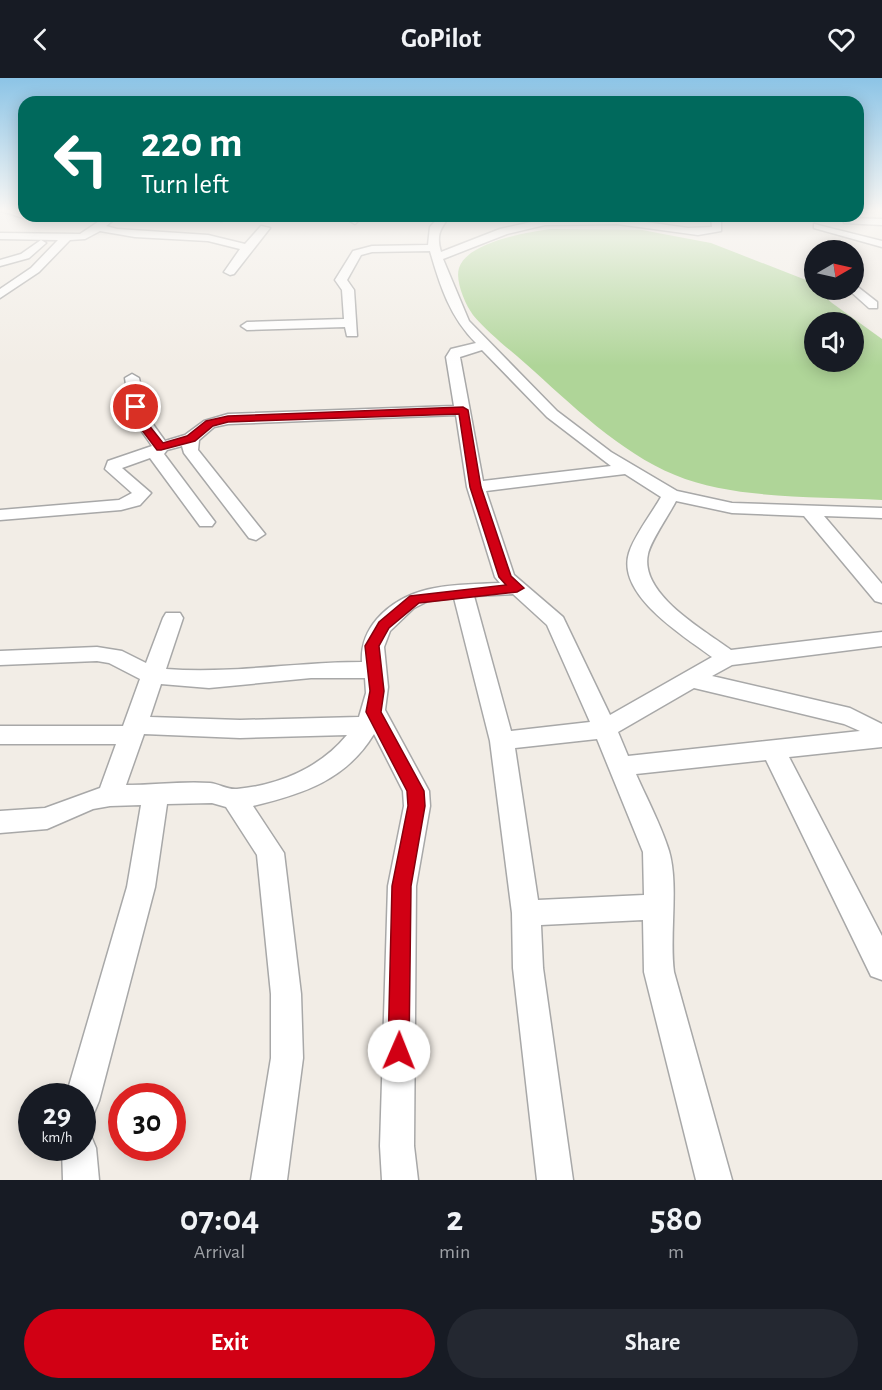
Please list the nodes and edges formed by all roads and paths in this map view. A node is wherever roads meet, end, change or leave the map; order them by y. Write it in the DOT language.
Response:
graph roads {
  1 [pos="41,262"];
  2 [pos="237,262"];
  3 [pos="351,262"];
  4 [pos="439,262"];
  5 [pos="230,272"];
  6 [pos="0,294"];
  7 [pos="864,296"];
  8 [pos="879,308"];
  9 [pos="247,326"];
  10 [pos="486,345"];
  11 [pos="132,378"];
  12 [pos="463,410"];
  13 [pos="191,438"];
  14 [pos="159,449"];
  15 [pos="627,469"];
  16 [pos="476,487"];
  17 [pos="671,495"];
  18 [pos="809,510"];
  19 [pos="882,513"];
  20 [pos="0,515"];
  21 [pos="206,522"];
  22 [pos="256,534"];
  23 [pos="517,588"];
  24 [pos="463,592"];
  25 [pos="882,597"];
  26 [pos="173,618"];
  27 [pos="882,639"];
  28 [pos="0,658"];
  29 [pos="727,658"];
  30 [pos="375,670"];
  31 [pos="153,676"];
  32 [pos="690,679"];
  33 [pos="370,719"];
  34 [pos="605,729"];
  35 [pos="134,730"];
  36 [pos="0,735"];
  37 [pos="882,738"];
  38 [pos="502,741"];
  39 [pos="773,749"];
  40 [pos="621,766"];
  41 [pos="156,795"];
  42 [pos="110,796"];
  43 [pos="235,800"];
  44 [pos="0,822"];
  45 [pos="657,908"];
  46 [pos="526,913"];
  47 [pos="882,966"];
  48 [pos="87,1083"];
  49 [pos="80,1161"];
  50 [pos="81,1180"];
  51 [pos="269,1180"];
  52 [pos="400,1180"];
  53 [pos="555,1180"];
  54 [pos="714,1180"];
  1 -- 6 [label="street"];
  2 -- 5 [label="street"];
  3 -- 9 [label="street"];
  4 -- 10 [label="street"];
  7 -- 8 [label="street"];
  10 -- 12 [label="street"];
  10 -- 15 [label="street"];
  11 -- 14 [label="street"];
  12 -- 13 [label="street"];
  12 -- 16 [label="street"];
  13 -- 14 [label="street"];
  13 -- 22 [label="street"];
  14 -- 20 [label="street"];
  14 -- 21 [label="street"];
  15 -- 16 [label="street"];
  15 -- 17 [label="street"];
  16 -- 23 [label="street"];
  17 -- 18 [label="street"];
  17 -- 29 [label="street"];
  18 -- 19 [label="street"];
  18 -- 25 [label="street"];
  23 -- 24 [label="street"];
  23 -- 34 [label="street"];
  24 -- 30 [label="street"];
  24 -- 38 [label="street"];
  26 -- 31 [label="street"];
  27 -- 29 [label="street"];
  28 -- 31 [label="street"];
  29 -- 32 [label="street"];
  30 -- 31 [label="street"];
  30 -- 33 [label="street"];
  31 -- 35 [label="street"];
  32 -- 34 [label="street"];
  32 -- 37 [label="street"];
  33 -- 35 [label="street"];
  33 -- 43 [label="street"];
  33 -- 52 [label="street"];
  34 -- 38 [label="street"];
  34 -- 40 [label="street"];
  35 -- 36 [label="street"];
  35 -- 42 [label="street"];
  37 -- 39 [label="street"];
  38 -- 46 [label="street"];
  39 -- 40 [label="street"];
  39 -- 47 [label="street"];
  40 -- 45 [label="street"];
  41 -- 42 [label="street"];
  41 -- 43 [label="street"];
  41 -- 48 [label="street"];
  42 -- 44 [label="street"];
  43 -- 51 [label="street"];
  45 -- 46 [label="street"];
  45 -- 54 [label="street"];
  46 -- 53 [label="street"];
  49 -- 50 [label="street"];
}
